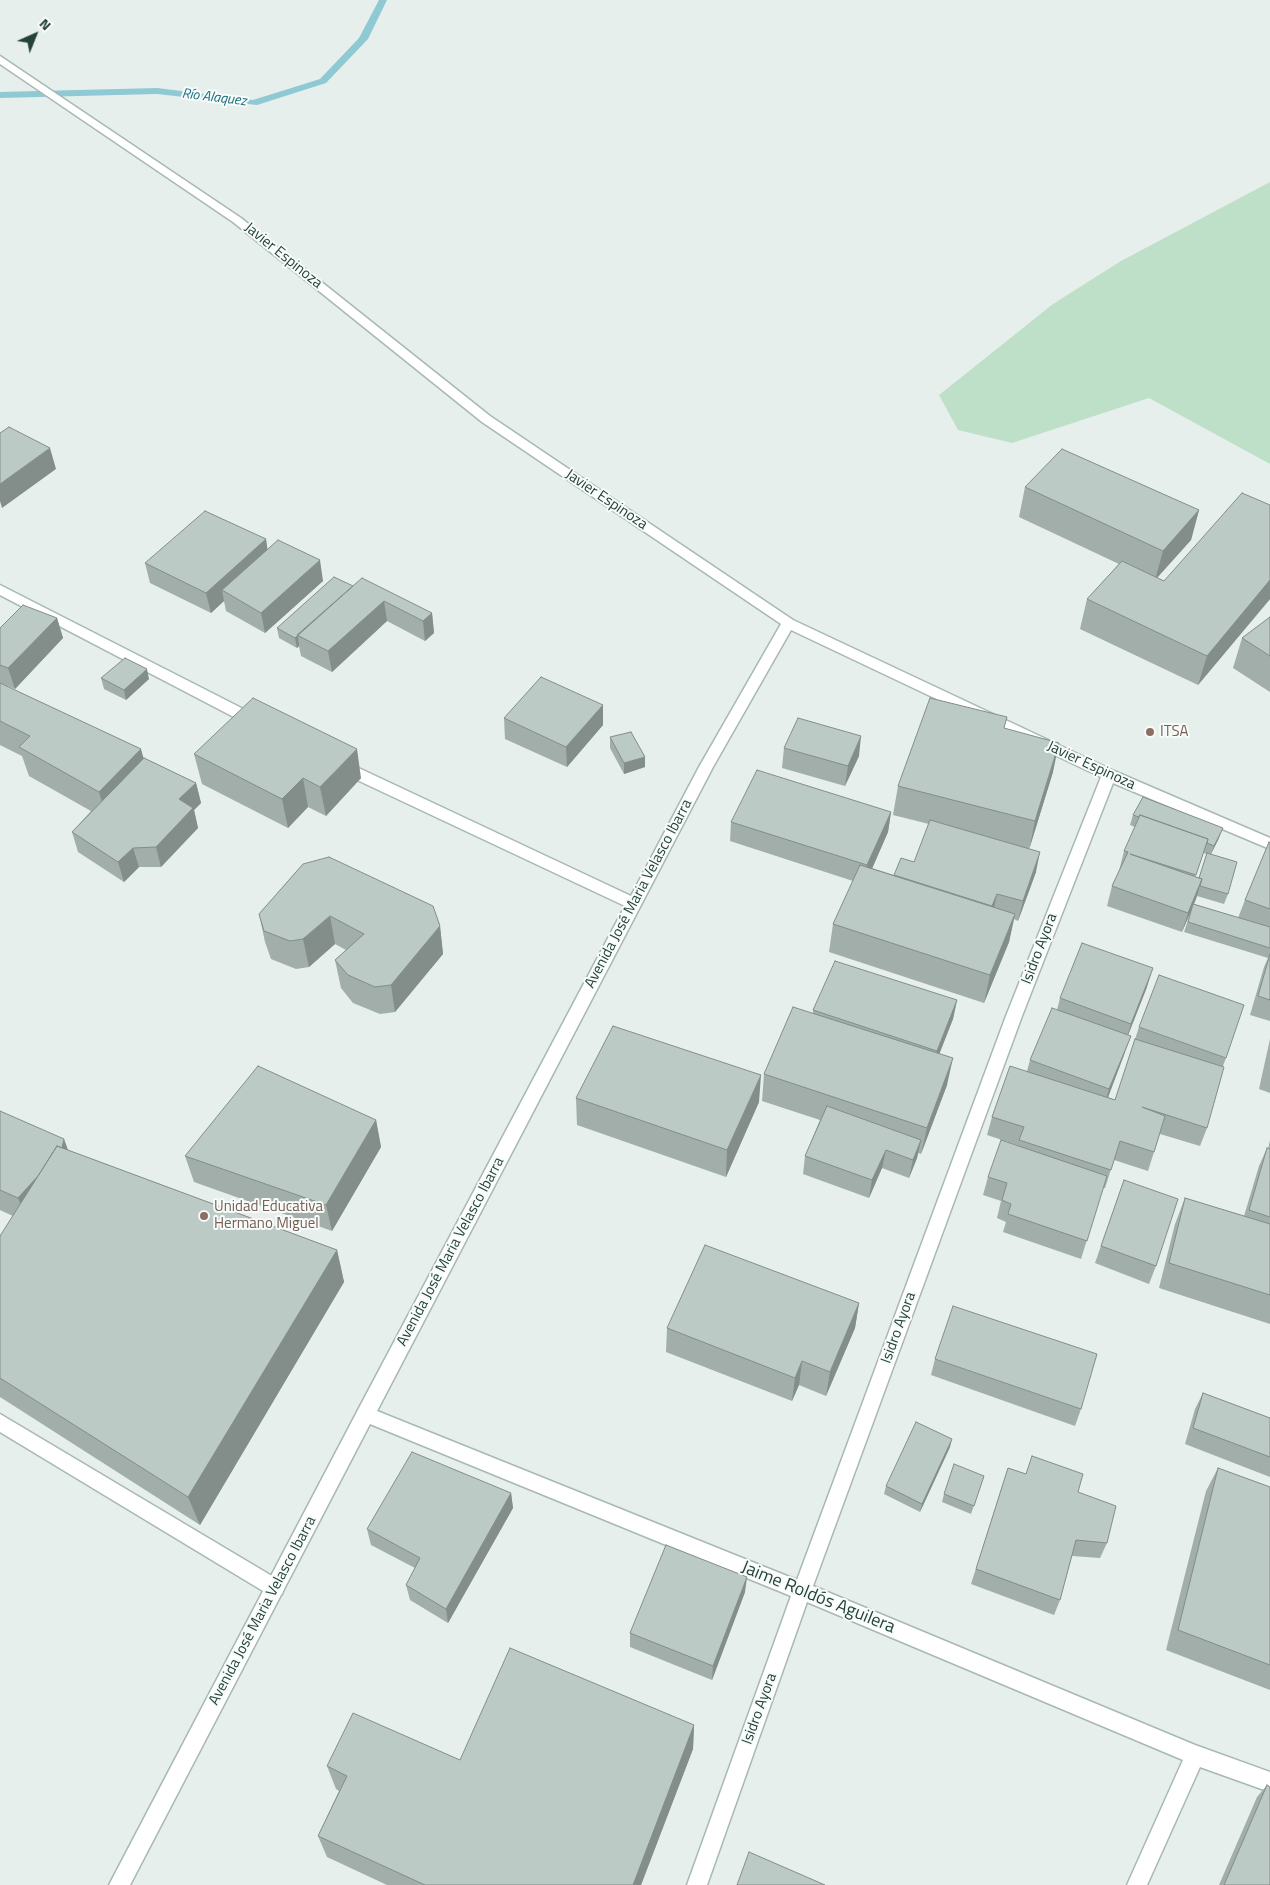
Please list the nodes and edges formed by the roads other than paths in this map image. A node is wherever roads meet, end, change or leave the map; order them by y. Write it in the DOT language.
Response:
graph roads {
  1 [pos="0,59"];
  2 [pos="0,590"];
  3 [pos="788,623"];
  4 [pos="266,727"];
  5 [pos="328,759"];
  6 [pos="1109,775"];
  7 [pos="1270,844"];
  8 [pos="634,904"];
  9 [pos="365,1414"];
  10 [pos="0,1422"];
  11 [pos="275,1588"];
  12 [pos="802,1591"];
  13 [pos="1194,1755"];
  14 [pos="1270,1782"];
  15 [pos="119,1885"];
  16 [pos="697,1885"];
  17 [pos="1138,1885"];
  1 -- 3 [label="street, Javier Espinoza"];
  2 -- 4 [label="street"];
  3 -- 6 [label="street, Javier Espinoza"];
  3 -- 8 [label="street, Avenida José Maria Velasco Ibarra"];
  5 -- 8 [label="street"];
  6 -- 7 [label="street, Javier Espinoza"];
  6 -- 12 [label="street, Isidro Ayora"];
  8 -- 9 [label="street, Avenida José Maria Velasco Ibarra"];
  9 -- 11 [label="street, Avenida José Maria Velasco Ibarra"];
  9 -- 12 [label="street, Jaime Roldós Aguilera"];
  10 -- 11 [label="street"];
  11 -- 15 [label="street, Avenida José Maria Velasco Ibarra"];
  12 -- 13 [label="street, Jaime Roldós Aguilera"];
  12 -- 16 [label="street, Isidro Ayora"];
  13 -- 14 [label="street, Jaime Roldós Aguilera"];
  13 -- 17 [label="street"];
}
